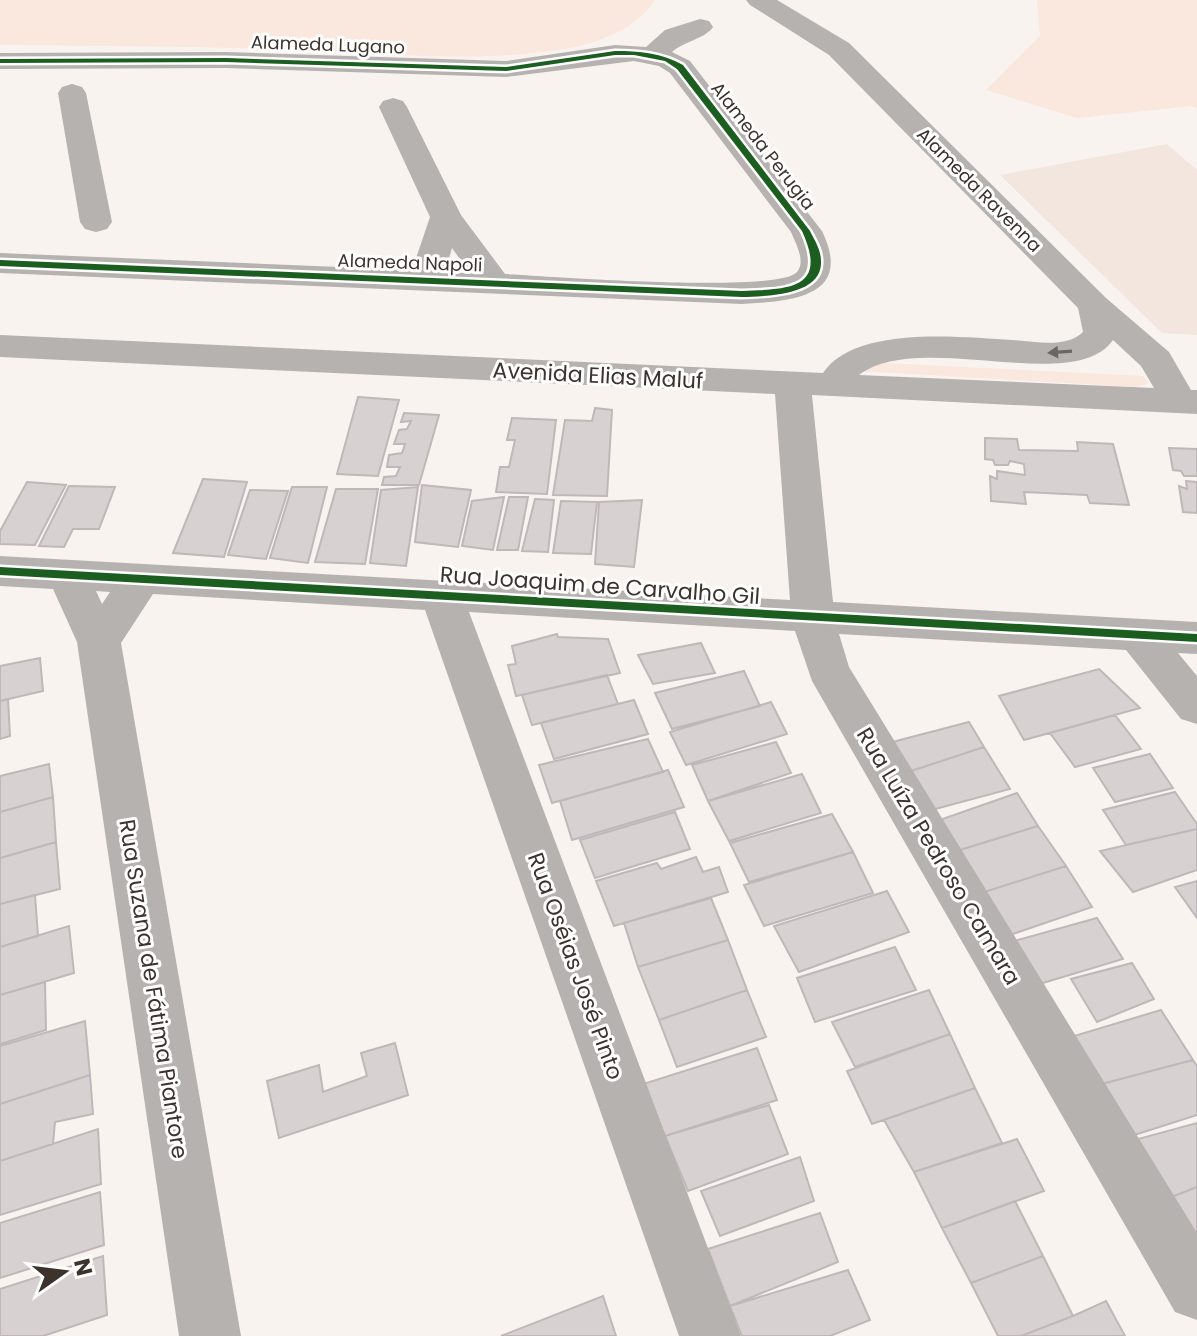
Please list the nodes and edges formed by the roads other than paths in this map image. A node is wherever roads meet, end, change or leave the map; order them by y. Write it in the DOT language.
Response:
graph roads {
  1 [pos="759,0"];
  2 [pos="700,27"];
  3 [pos="653,55"];
  4 [pos="101,60"];
  5 [pos="0,61"];
  6 [pos="54,61"];
  7 [pos="362,65"];
  8 [pos="412,67"];
  9 [pos="72,93"];
  10 [pos="393,107"];
  11 [pos="446,217"];
  12 [pos="96,222"];
  13 [pos="0,263"];
  14 [pos="52,265"];
  15 [pos="123,268"];
  16 [pos="815,276"];
  17 [pos="425,282"];
  18 [pos="496,285"];
  19 [pos="1094,305"];
  20 [pos="0,346"];
  21 [pos="793,385"];
  22 [pos="833,387"];
  23 [pos="1188,402"];
  24 [pos="0,571"];
  25 [pos="68,575"];
  26 [pos="142,578"];
  27 [pos="441,595"];
  28 [pos="813,618"];
  29 [pos="1138,635"];
  30 [pos="1197,638"];
  31 [pos="99,642"];
  32 [pos="1197,707"];
  33 [pos="1197,1290"];
  34 [pos="210,1336"];
  35 [pos="710,1336"];
  1 -- 19 [label="street, Alameda Ravenna"];
  2 -- 3 [label="street"];
  3 -- 8 [label="street, Alameda Lugano"];
  3 -- 16 [label="street, Alameda Perugia"];
  4 -- 6 [label="street, Alameda Lugano"];
  4 -- 7 [label="street, Alameda Lugano"];
  4 -- 9 [label="street"];
  5 -- 6 [label="street, Alameda Lugano"];
  6 -- 9 [label="street"];
  7 -- 8 [label="street, Alameda Lugano"];
  7 -- 10 [label="street"];
  8 -- 10 [label="street"];
  9 -- 12 [label="street"];
  10 -- 11 [label="street"];
  11 -- 17 [label="street"];
  11 -- 18 [label="street"];
  12 -- 14 [label="street"];
  12 -- 15 [label="street"];
  13 -- 14 [label="street, Alameda Napoli"];
  14 -- 15 [label="street, Alameda Napoli"];
  15 -- 17 [label="street, Alameda Napoli"];
  16 -- 18 [label="street, Alameda Napoli"];
  17 -- 18 [label="street, Alameda Napoli"];
  19 -- 22 [label="street, one-way"];
  19 -- 23 [label="street, Alameda Ravenna"];
  20 -- 21 [label="street, Avenida Elias Maluf"];
  21 -- 22 [label="street, Avenida Elias Maluf"];
  21 -- 28 [label="street, Rua Luíza Pedroso Camara"];
  22 -- 23 [label="street, Avenida Elias Maluf"];
  24 -- 25 [label="street, Rua Joaquim de Carvalho Gil"];
  25 -- 26 [label="street, Rua Joaquim de Carvalho Gil"];
  25 -- 31 [label="street, Rua Suzana de Fátima Piantore"];
  26 -- 27 [label="street, Rua Joaquim de Carvalho Gil"];
  26 -- 31 [label="street"];
  27 -- 28 [label="street, Rua Joaquim de Carvalho Gil"];
  27 -- 35 [label="street, Rua Oséias José Pinto"];
  28 -- 29 [label="street, Rua Joaquim de Carvalho Gil"];
  28 -- 33 [label="street, Rua Luíza Pedroso Camara"];
  29 -- 30 [label="street, Rua Joaquim de Carvalho Gil"];
  29 -- 32 [label="street"];
  31 -- 34 [label="street, Rua Suzana de Fátima Piantore"];
}
